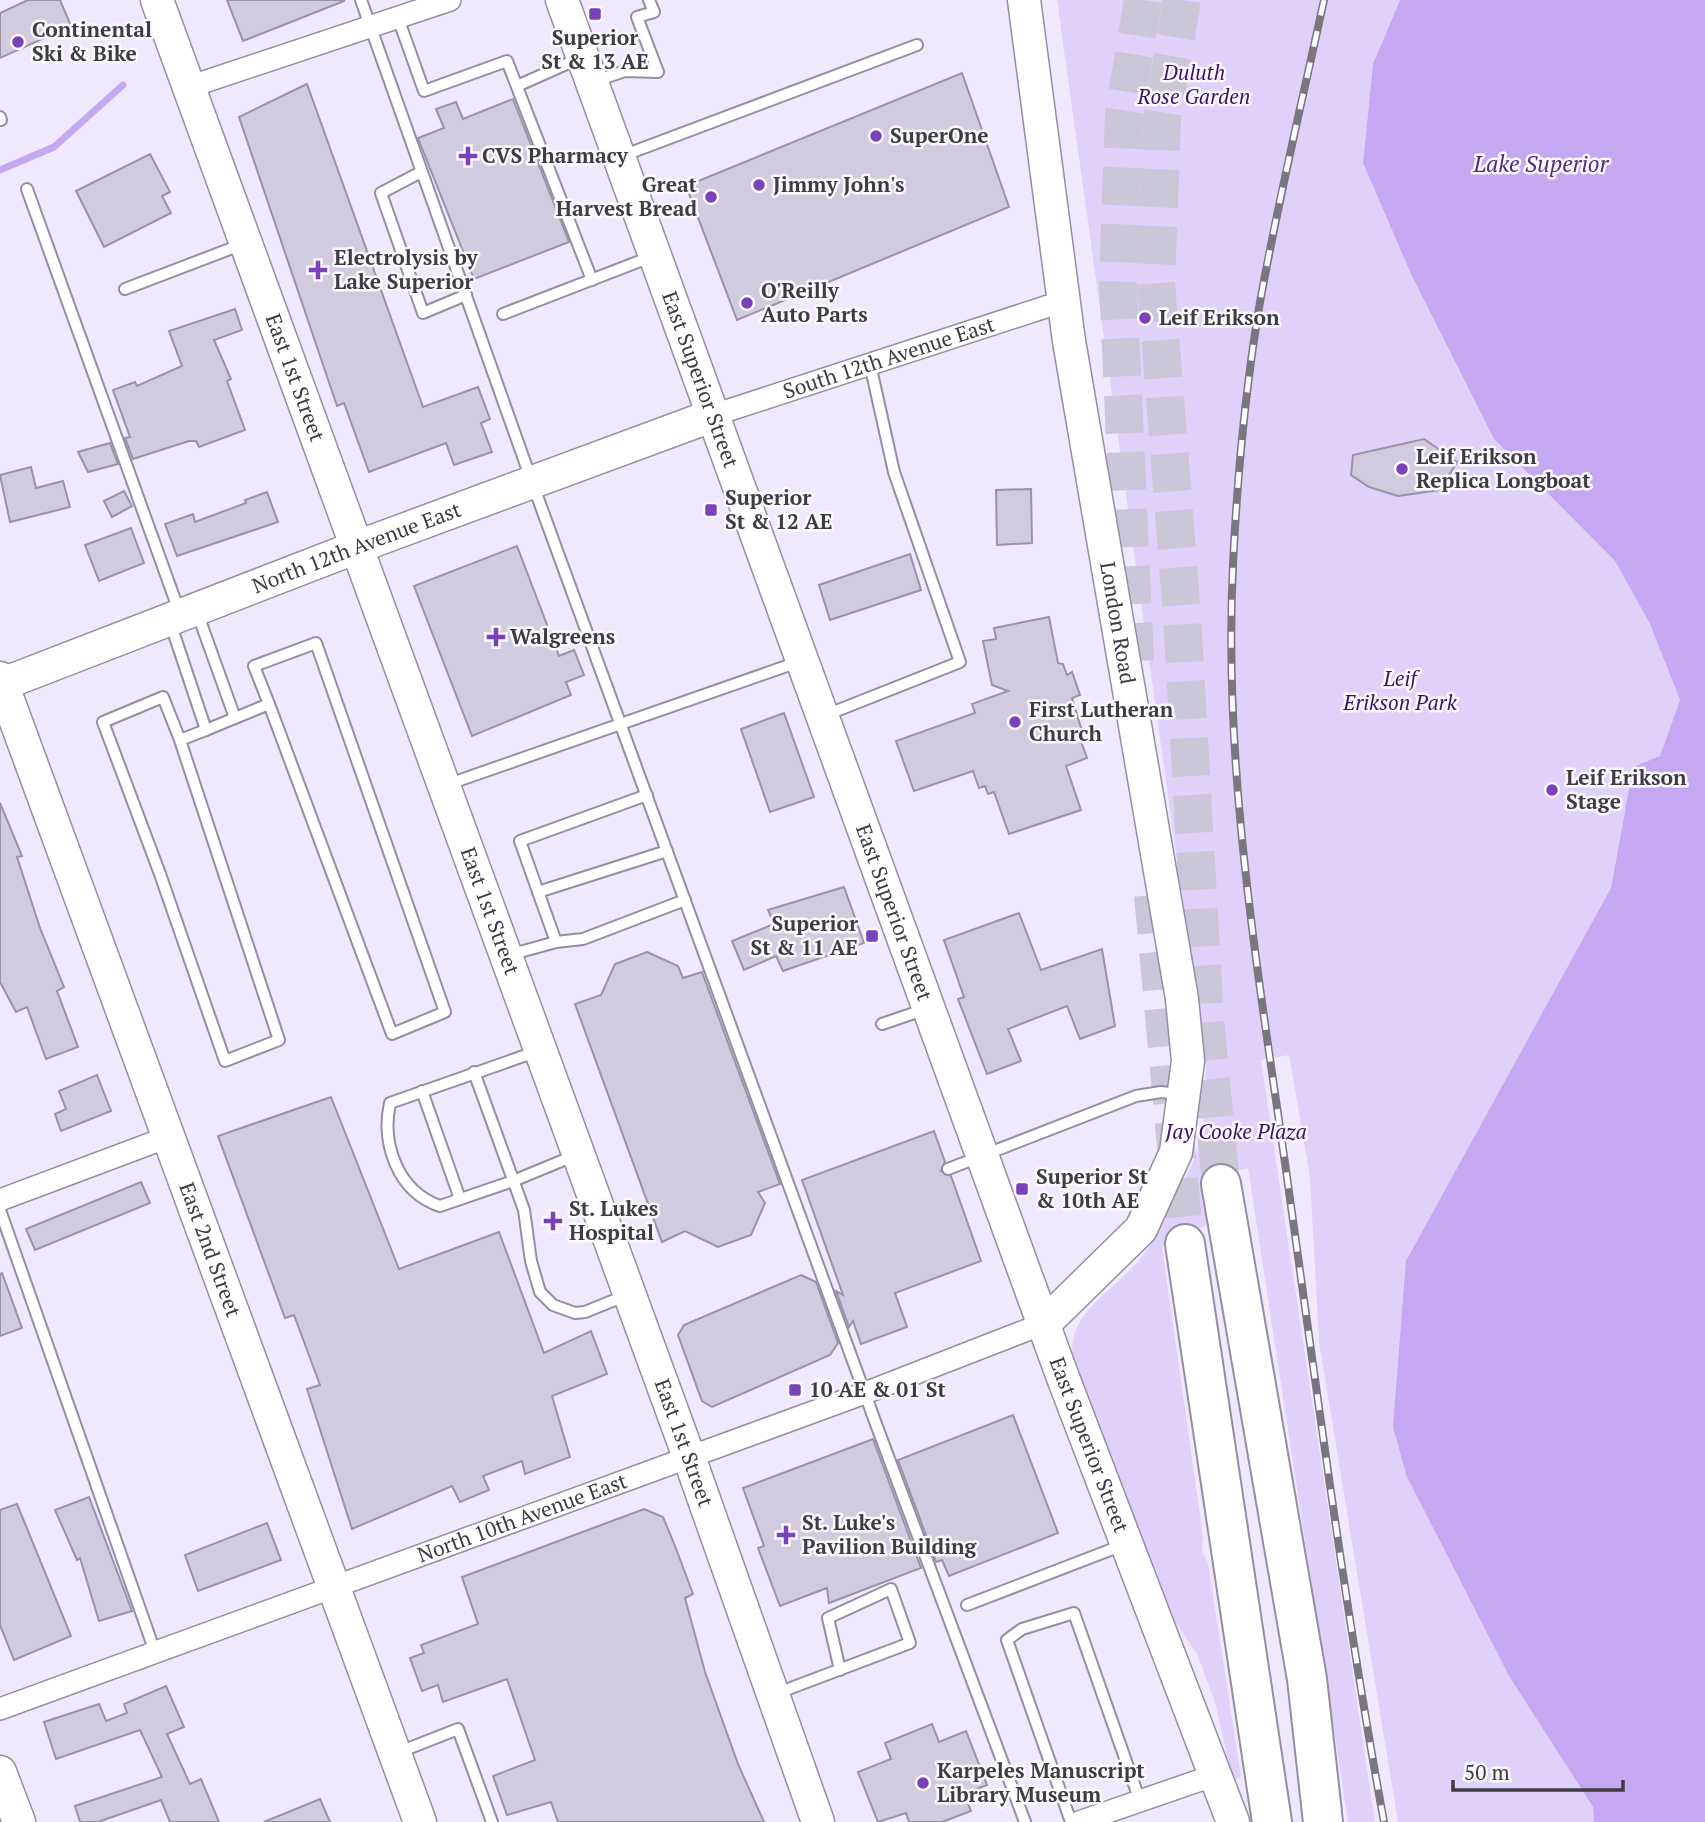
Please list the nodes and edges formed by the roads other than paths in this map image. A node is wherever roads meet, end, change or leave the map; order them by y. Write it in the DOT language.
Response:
graph roads {
  1 [pos="157,0"];
  2 [pos="361,0"];
  3 [pos="450,0"];
  4 [pos="562,0"];
  5 [pos="649,0"];
  6 [pos="1024,0"];
  7 [pos="398,18"];
  8 [pos="370,28"];
  9 [pos="917,45"];
  10 [pos="587,69"];
  11 [pos="517,86"];
  12 [pos="189,87"];
  13 [pos="620,157"];
  14 [pos="422,172"];
  15 [pos="27,189"];
  16 [pos="246,243"];
  17 [pos="656,255"];
  18 [pos="592,280"];
  19 [pos="125,289"];
  20 [pos="466,295"];
  21 [pos="1064,301"];
  22 [pos="503,314"];
  23 [pos="870,364"];
  24 [pos="714,415"];
  25 [pos="532,482"];
  26 [pos="357,547"];
  27 [pos="182,615"];
  28 [pos="804,660"];
  29 [pos="1,682"];
  30 [pos="270,704"];
  31 [pos="824,716"];
  32 [pos="235,718"];
  33 [pos="621,724"];
  34 [pos="206,730"];
  35 [pos="180,740"];
  36 [pos="444,786"];
  37 [pos="647,795"];
  38 [pos="667,851"];
  39 [pos="538,892"];
  40 [pos="685,900"];
  41 [pos="556,942"];
  42 [pos="506,956"];
  43 [pos="930,1008"];
  44 [pos="882,1024"];
  45 [pos="540,1050"];
  46 [pos="474,1072"];
  47 [pos="422,1091"];
  48 [pos="1184,1094"];
  49 [pos="169,1137"];
  50 [pos="578,1154"];
  51 [pos="984,1154"];
  52 [pos="948,1169"];
  53 [pos="513,1181"];
  54 [pos="1221,1184"];
  55 [pos="460,1199"];
  56 [pos="0,1200"];
  57 [pos="0,1210"];
  58 [pos="1185,1244"];
  59 [pos="629,1294"];
  60 [pos="1045,1323"];
  61 [pos="865,1393"];
  62 [pos="689,1457"];
  63 [pos="1126,1544"];
  64 [pos="334,1585"];
  65 [pos="967,1605"];
  66 [pos="155,1652"];
  67 [pos="840,1670"];
  68 [pos="773,1695"];
  69 [pos="0,1709"];
  70 [pos="396,1754"];
  71 [pos="0,1772"];
  72 [pos="1214,1775"];
  73 [pos="1140,1801"];
  74 [pos="19,1822"];
  75 [pos="421,1822"];
  76 [pos="492,1822"];
  77 [pos="818,1822"];
  78 [pos="1025,1822"];
  79 [pos="1071,1822"];
  80 [pos="1079,1822"];
  81 [pos="1233,1822"];
  82 [pos="1272,1822"];
  83 [pos="1323,1822"];
  1 -- 12 [label="street, East 1st Street"];
  2 -- 8 [label="lane"];
  3 -- 7 [label="street"];
  4 -- 10 [label="street, East Superior Street"];
  5 -- 10 [label="lane"];
  6 -- 21 [label="street, London Road"];
  7 -- 8 [label="street"];
  7 -- 11 [label="lane"];
  8 -- 12 [label="street"];
  8 -- 14 [label="lane"];
  9 -- 13 [label="lane"];
  10 -- 11 [label="lane"];
  10 -- 13 [label="street, East Superior Street"];
  11 -- 18 [label="lane"];
  12 -- 16 [label="street, East 1st Street"];
  13 -- 17 [label="street, East Superior Street"];
  14 -- 20 [label="lane"];
  14 -- 20 [label="lane"];
  15 -- 27 [label="lane"];
  16 -- 19 [label="lane"];
  16 -- 26 [label="street, East 1st Street"];
  17 -- 18 [label="lane"];
  17 -- 24 [label="street, East Superior Street"];
  18 -- 22 [label="lane"];
  20 -- 25 [label="lane"];
  21 -- 23 [label="street, South 12th Avenue East"];
  21 -- 48 [label="street, London Road"];
  23 -- 24 [label="street, South 12th Avenue East"];
  23 -- 31 [label="lane"];
  24 -- 25 [label="street, North 12th Avenue East"];
  24 -- 28 [label="street, East Superior Street"];
  25 -- 26 [label="street, North 12th Avenue East"];
  25 -- 33 [label="lane"];
  26 -- 27 [label="street, North 12th Avenue East"];
  26 -- 36 [label="street, East 1st Street"];
  27 -- 29 [label="street, North 12th Avenue East"];
  27 -- 32 [label="lane"];
  27 -- 34 [label="lane"];
  28 -- 31 [label="street, East Superior Street"];
  28 -- 33 [label="lane"];
  29 -- 49 [label="street, East 2nd Street"];
  30 -- 30 [label="lane"];
  30 -- 32 [label="lane"];
  31 -- 43 [label="street, East Superior Street"];
  32 -- 34 [label="lane"];
  33 -- 36 [label="lane"];
  33 -- 37 [label="lane"];
  34 -- 35 [label="lane"];
  35 -- 35 [label="lane"];
  36 -- 42 [label="street, East 1st Street"];
  37 -- 38 [label="lane"];
  37 -- 39 [label="lane"];
  38 -- 39 [label="lane"];
  38 -- 40 [label="lane"];
  39 -- 41 [label="lane"];
  40 -- 41 [label="lane"];
  40 -- 61 [label="lane"];
  41 -- 42 [label="lane"];
  42 -- 45 [label="street, East 1st Street"];
  43 -- 44 [label="lane"];
  43 -- 51 [label="street, East Superior Street"];
  45 -- 46 [label="lane"];
  45 -- 50 [label="street, East 1st Street"];
  46 -- 47 [label="lane"];
  46 -- 53 [label="lane"];
  47 -- 55 [label="lane"];
  47 -- 55 [label="lane"];
  48 -- 51 [label="lane"];
  48 -- 60 [label="street, London Road"];
  49 -- 56 [label="street"];
  49 -- 64 [label="street, East 2nd Street"];
  50 -- 53 [label="lane"];
  50 -- 59 [label="street, East 1st Street"];
  51 -- 52 [label="lane"];
  51 -- 60 [label="street, East Superior Street"];
  53 -- 55 [label="lane"];
  53 -- 59 [label="lane"];
  54 -- 83 [label="highway"];
  57 -- 66 [label="lane"];
  58 -- 82 [label="highway"];
  59 -- 62 [label="street, East 1st Street"];
  60 -- 61 [label="street, North 10th Avenue East"];
  60 -- 63 [label="street, East Superior Street"];
  61 -- 62 [label="street, North 10th Avenue East"];
  61 -- 78 [label="lane"];
  62 -- 64 [label="street, North 10th Avenue East"];
  62 -- 68 [label="street, East 1st Street"];
  63 -- 65 [label="lane"];
  63 -- 72 [label="street, East Superior Street"];
  64 -- 66 [label="street, North 10th Avenue East"];
  64 -- 70 [label="street, East 2nd Street"];
  66 -- 69 [label="street, North 10th Avenue East"];
  67 -- 67 [label="lane"];
  67 -- 68 [label="lane"];
  68 -- 77 [label="street, East 1st Street"];
  70 -- 75 [label="street, East 2nd Street"];
  70 -- 76 [label="lane"];
  71 -- 74 [label="street"];
  72 -- 73 [label="street"];
  72 -- 81 [label="street, East Superior Street"];
  73 -- 79 [label="lane"];
  73 -- 80 [label="street"];
}
